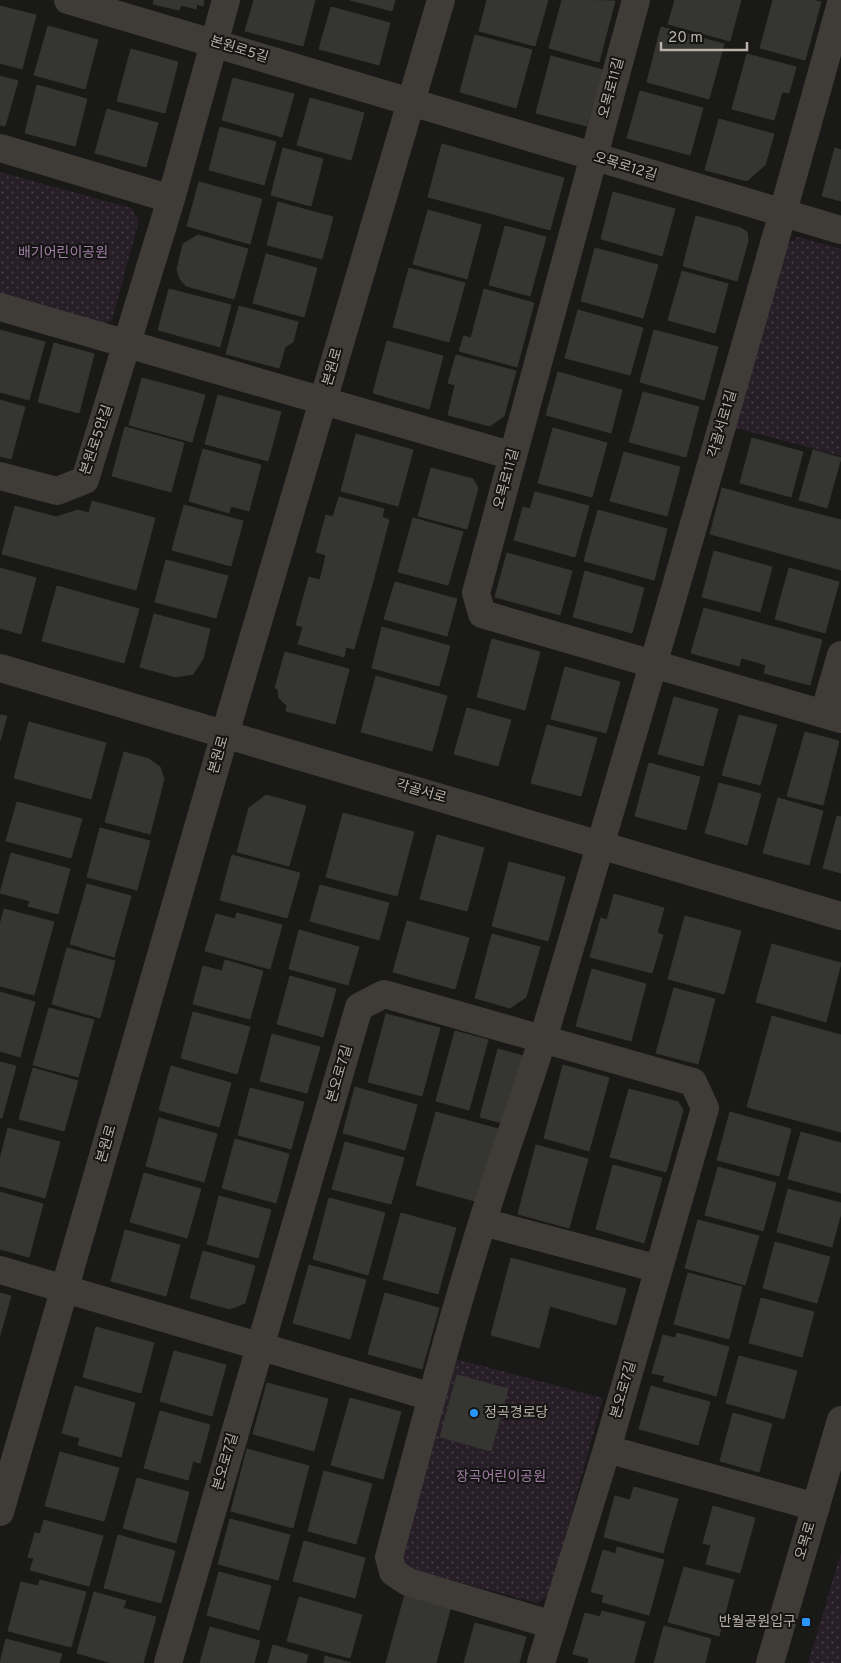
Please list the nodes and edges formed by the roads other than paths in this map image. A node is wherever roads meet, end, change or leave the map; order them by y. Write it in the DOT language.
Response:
graph roads {
  1 [pos="68,0"];
  2 [pos="226,0"];
  3 [pos="441,0"];
  4 [pos="636,0"];
  5 [pos="841,3"];
  6 [pos="214,42"];
  7 [pos="410,102"];
  8 [pos="0,148"];
  9 [pos="594,157"];
  10 [pos="171,199"];
  11 [pos="783,214"];
  12 [pos="841,230"];
  13 [pos="0,307"];
  14 [pos="128,345"];
  15 [pos="323,401"];
  16 [pos="513,456"];
  17 [pos="0,476"];
  18 [pos="841,655"];
  19 [pos="653,663"];
  20 [pos="0,668"];
  21 [pos="833,716"];
  22 [pos="225,734"];
  23 [pos="601,844"];
  24 [pos="841,916"];
  25 [pos="543,1038"];
  26 [pos="483,1222"];
  27 [pos="660,1269"];
  28 [pos="0,1270"];
  29 [pos="65,1289"];
  30 [pos="260,1347"];
  31 [pos="432,1397"];
  32 [pos="841,1420"];
  33 [pos="607,1449"];
  34 [pos="816,1507"];
  35 [pos="0,1512"];
  36 [pos="553,1625"];
  37 [pos="168,1663"];
  38 [pos="542,1663"];
  39 [pos="770,1663"];
  1 -- 6 [label="street, 본원로5길"];
  2 -- 6 [label="street, 본원로5안길"];
  3 -- 7 [label="street, 본원로"];
  4 -- 9 [label="street, 오목로11길"];
  5 -- 11 [label="street, 각골서로1길"];
  6 -- 7 [label="street, 본원로5길"];
  6 -- 10 [label="street, 본원로5안길"];
  7 -- 9 [label="street, 오목로12길"];
  7 -- 15 [label="street, 본원로"];
  8 -- 10 [label="street"];
  9 -- 11 [label="street, 오목로12길"];
  9 -- 16 [label="street, 오목로11길"];
  10 -- 14 [label="street, 본원로5안길"];
  11 -- 12 [label="street, 오목로12길"];
  11 -- 19 [label="street, 각골서로1길"];
  13 -- 14 [label="street"];
  14 -- 15 [label="street"];
  14 -- 17 [label="street, 본원로5안길"];
  15 -- 16 [label="street"];
  15 -- 22 [label="street, 본원로"];
  16 -- 19 [label="street, 오목로11길"];
  18 -- 21 [label="street, 오목로11길"];
  19 -- 21 [label="street, 오목로11길"];
  19 -- 23 [label="street, 각골서로1길"];
  20 -- 22 [label="street, 각골서로"];
  22 -- 23 [label="street, 각골서로"];
  22 -- 29 [label="street, 본원로"];
  23 -- 24 [label="street, 각골서로"];
  23 -- 25 [label="street, 각골서로1길"];
  25 -- 26 [label="street, 각골서로1길"];
  25 -- 27 [label="street, 본오로7길"];
  25 -- 30 [label="street, 본오로7길"];
  26 -- 27 [label="street"];
  26 -- 31 [label="street"];
  27 -- 33 [label="street, 본오로7길"];
  28 -- 29 [label="street"];
  29 -- 30 [label="street"];
  29 -- 35 [label="street, 본원로"];
  30 -- 31 [label="street"];
  30 -- 37 [label="street, 본오로7길"];
  31 -- 36 [label="street"];
  32 -- 34 [label="street, 오목로"];
  33 -- 34 [label="street"];
  33 -- 36 [label="street, 본오로7길"];
  34 -- 39 [label="street, 오목로"];
  36 -- 38 [label="street, 본오로7길"];
}
